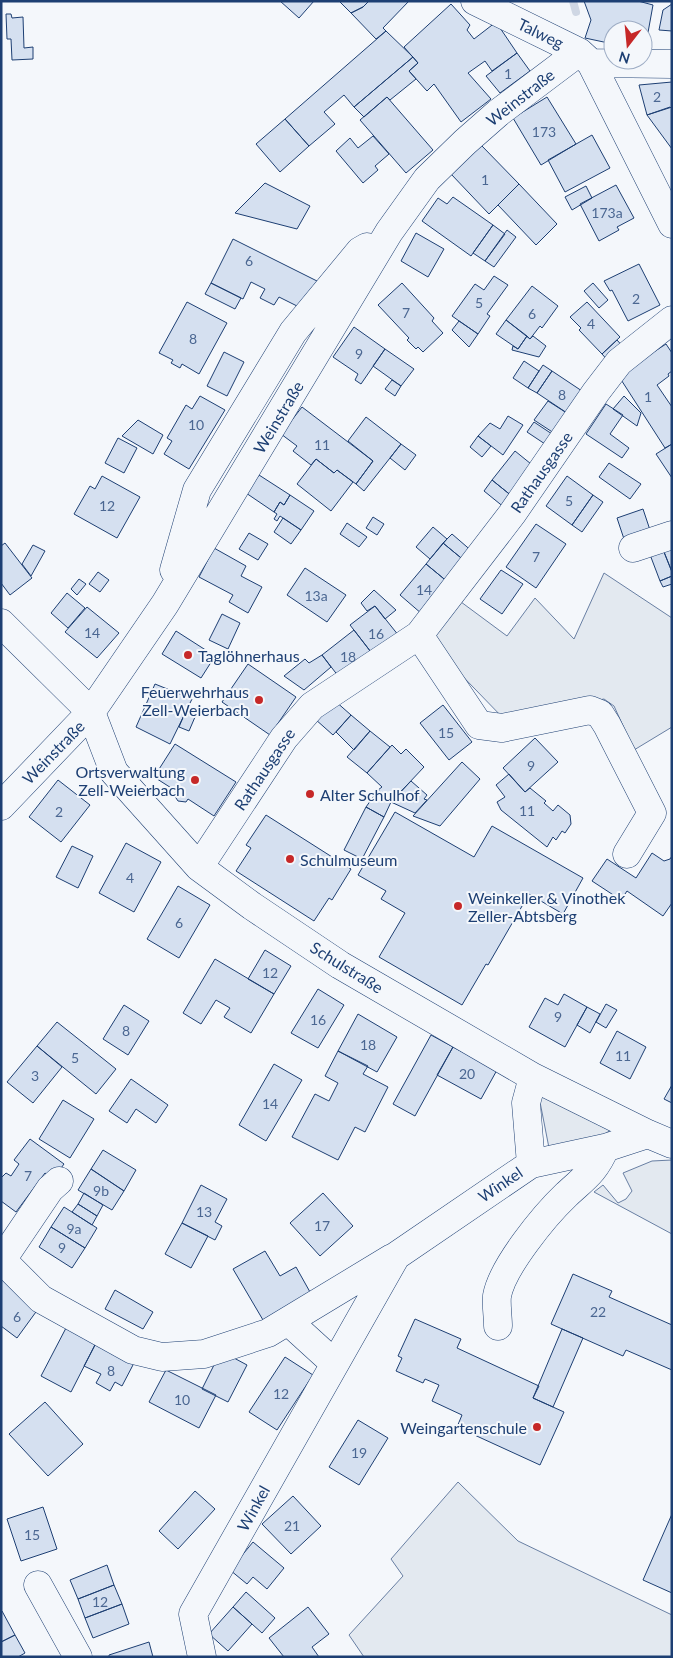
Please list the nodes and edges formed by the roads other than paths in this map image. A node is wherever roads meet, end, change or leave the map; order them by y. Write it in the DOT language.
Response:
graph roads {
  1 [pos="475,1"];
  2 [pos="585,58"];
  3 [pos="672,64"];
  4 [pos="672,224"];
  5 [pos="672,320"];
  6 [pos="672,535"];
  7 [pos="633,548"];
  8 [pos="3,629"];
  9 [pos="419,635"];
  10 [pos="91,712"];
  11 [pos="1,806"];
  12 [pos="627,854"];
  13 [pos="198,867"];
  14 [pos="532,1077"];
  15 [pos="660,1139"];
  16 [pos="605,1148"];
  17 [pos="530,1164"];
  18 [pos="59,1181"];
  19 [pos="396,1256"];
  20 [pos="2,1259"];
  21 [pos="289,1322"];
  22 [pos="498,1326"];
  23 [pos="334,1363"];
  24 [pos="38,1585"];
  25 [pos="78,1657"];
  26 [pos="202,1657"];
  1 -- 2 [label="street, Talweg"];
  2 -- 3 [label="street"];
  2 -- 4 [label="street"];
  2 -- 10 [label="street, Weinstraße"];
  5 -- 9 [label="street, Rathausgasse"];
  6 -- 7 [label="street"];
  8 -- 10 [label="street"];
  9 -- 12 [label="street"];
  9 -- 13 [label="street, Rathausgasse"];
  10 -- 11 [label="street, Weinstraße"];
  10 -- 13 [label="street, Schulstraße"];
  13 -- 14 [label="street, Schulstraße"];
  14 -- 15 [label="street, Schulstraße"];
  14 -- 17 [label="street, Winkel"];
  15 -- 16 [label="street, Winkel"];
  16 -- 17 [label="street, Winkel"];
  16 -- 22 [label="street"];
  17 -- 19 [label="street, Winkel"];
  18 -- 20 [label="street"];
  19 -- 21 [label="street, Winkel"];
  19 -- 23 [label="street, Winkel"];
  20 -- 21 [label="street, Winkel"];
  21 -- 23 [label="street"];
  23 -- 26 [label="street, Winkel"];
  24 -- 25 [label="street"];
}
